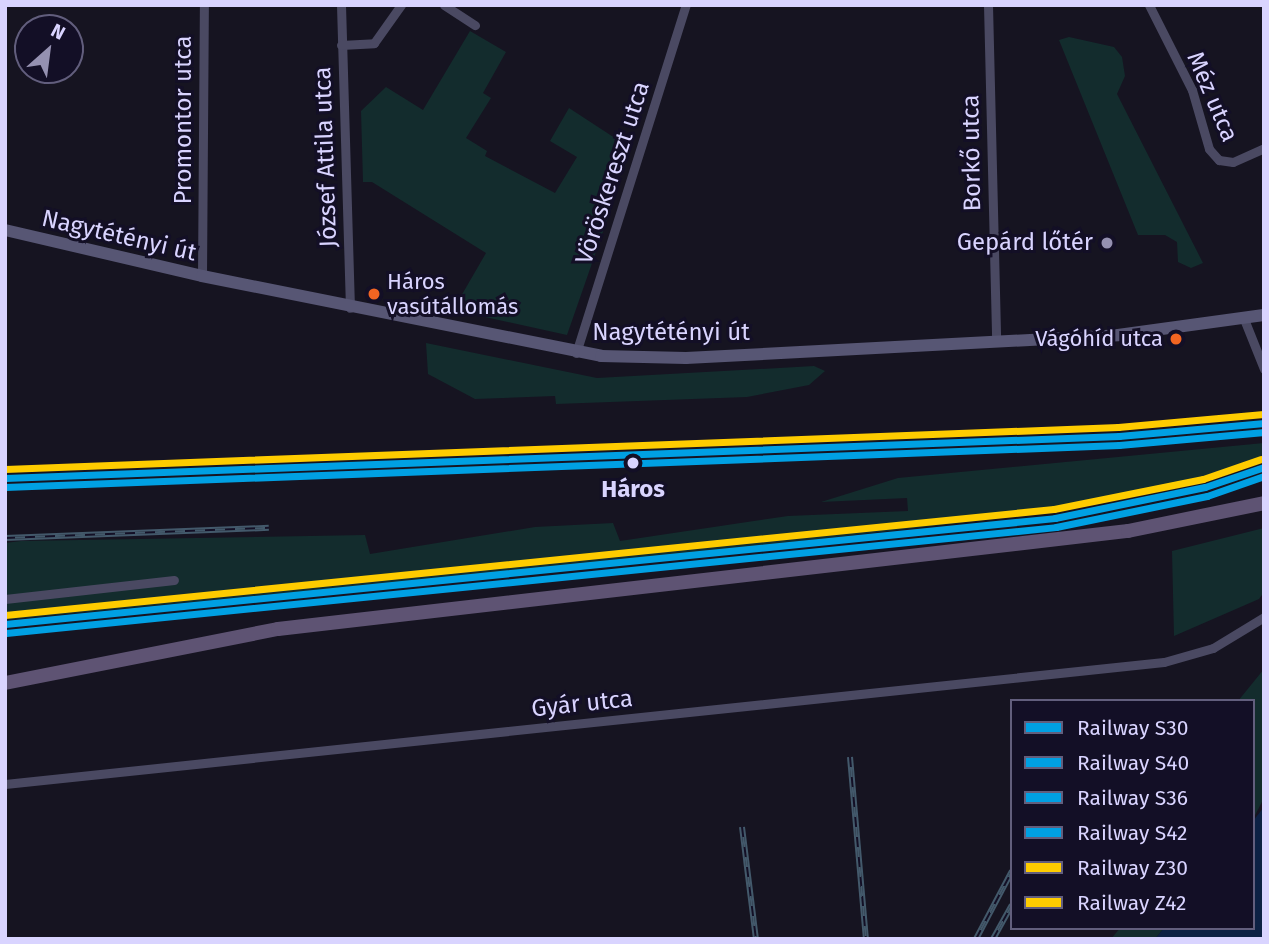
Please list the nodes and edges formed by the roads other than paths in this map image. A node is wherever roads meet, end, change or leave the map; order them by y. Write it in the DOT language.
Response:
graph roads {
  1 [pos="204,5"];
  2 [pos="341,5"];
  3 [pos="401,5"];
  4 [pos="444,5"];
  5 [pos="686,5"];
  6 [pos="988,5"];
  7 [pos="1149,5"];
  8 [pos="475,25"];
  9 [pos="341,45"];
  10 [pos="1264,148"];
  11 [pos="5,230"];
  12 [pos="202,276"];
  13 [pos="350,308"];
  14 [pos="1264,315"];
  15 [pos="1244,319"];
  16 [pos="996,341"];
  17 [pos="576,353"];
  18 [pos="1264,369"];
  19 [pos="1264,502"];
  20 [pos="174,580"];
  21 [pos="5,599"];
  22 [pos="1264,617"];
  23 [pos="5,683"];
  24 [pos="5,784"];
  1 -- 12 [label="street, Promontor utca"];
  2 -- 9 [label="street, József Attila utca"];
  3 -- 9 [label="street"];
  4 -- 8 [label="street"];
  5 -- 17 [label="street, Vöröskereszt utca"];
  6 -- 16 [label="street, Borkő utca"];
  7 -- 10 [label="street, Méz utca"];
  9 -- 13 [label="street, József Attila utca"];
  11 -- 12 [label="main road, Nagytétényi út"];
  12 -- 13 [label="main road, Nagytétényi út"];
  13 -- 17 [label="main road, Nagytétényi út"];
  14 -- 15 [label="main road, Nagytétényi út"];
  15 -- 16 [label="main road, Nagytétényi út"];
  15 -- 18 [label="street"];
  16 -- 17 [label="main road, Nagytétényi út"];
  19 -- 23 [label="main road"];
  20 -- 21 [label="street"];
  22 -- 24 [label="street, Gyár utca"];
}
